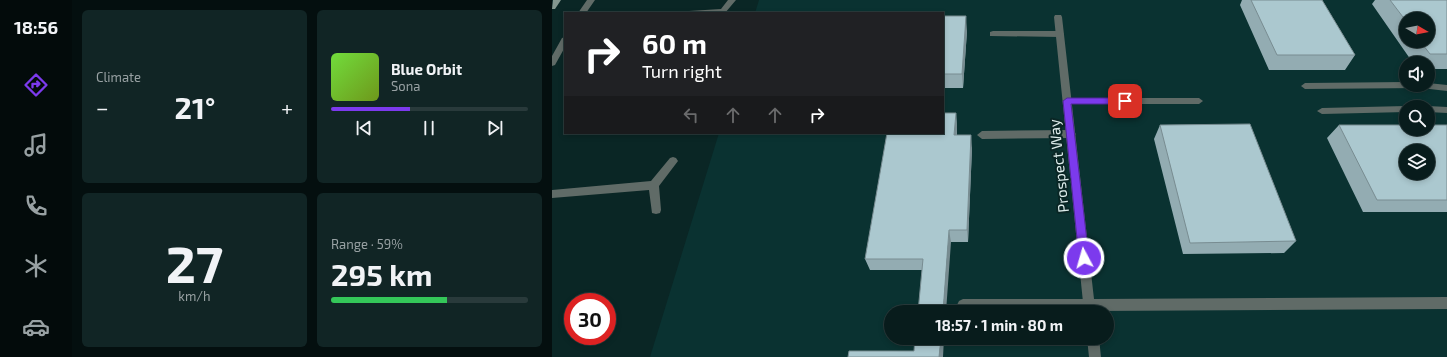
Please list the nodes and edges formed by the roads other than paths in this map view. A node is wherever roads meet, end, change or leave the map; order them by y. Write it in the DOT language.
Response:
graph roads {
  1 [pos="557,0"];
  2 [pos="591,0"];
  3 [pos="732,0"];
  4 [pos="552,7"];
  5 [pos="583,12"];
  6 [pos="722,12"];
  7 [pos="1058,17"];
  8 [pos="994,34"];
  9 [pos="1060,34"];
  10 [pos="564,42"];
  11 [pos="552,63"];
  12 [pos="1305,86"];
  13 [pos="1447,88"];
  14 [pos="1067,101"];
  15 [pos="1198,101"];
  16 [pos="1399,109"];
  17 [pos="1435,109"];
  18 [pos="1322,110"];
  19 [pos="1447,110"];
  20 [pos="1071,134"];
  21 [pos="982,135"];
  22 [pos="673,161"];
  23 [pos="654,185"];
  24 [pos="552,194"];
  25 [pos="656,210"];
  26 [pos="1447,303"];
  27 [pos="1090,305"];
  28 [pos="1114,308"];
  29 [pos="1094,345"];
  30 [pos="1095,357"];
  1 -- 4 [label="main road"];
  2 -- 5 [label="street"];
  3 -- 6 [label="street"];
  7 -- 9 [label="street, Prospect Way"];
  8 -- 9 [label="street"];
  9 -- 14 [label="street, Prospect Way"];
  10 -- 11 [label="street"];
  12 -- 13 [label="street"];
  14 -- 15 [label="street"];
  14 -- 20 [label="street, Prospect Way"];
  16 -- 18 [label="street"];
  17 -- 19 [label="street"];
  20 -- 21 [label="street"];
  20 -- 27 [label="street, Prospect Way"];
  22 -- 23 [label="street"];
  23 -- 24 [label="street"];
  23 -- 25 [label="street"];
  26 -- 28 [label="street"];
  29 -- 30 [label="street"];
}
